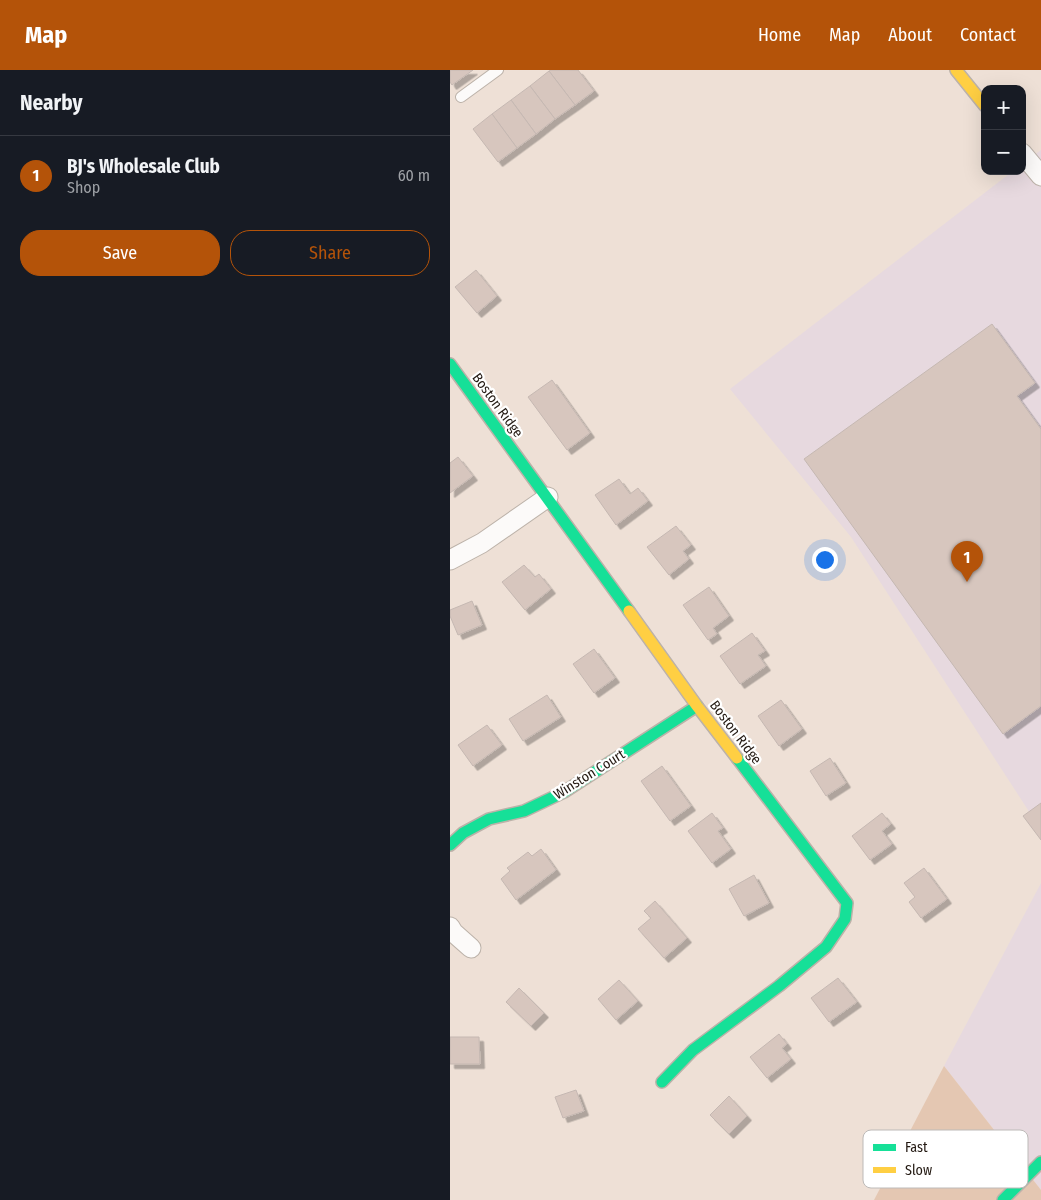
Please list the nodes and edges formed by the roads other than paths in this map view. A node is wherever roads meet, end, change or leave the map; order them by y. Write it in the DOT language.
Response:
graph roads {
  1 [pos="498,70"];
  2 [pos="956,70"];
  3 [pos="461,96"];
  4 [pos="981,101"];
  5 [pos="1026,158"];
  6 [pos="1041,176"];
  7 [pos="450,364"];
  8 [pos="548,497"];
  9 [pos="450,560"];
  10 [pos="697,706"];
  11 [pos="450,845"];
  12 [pos="450,927"];
  13 [pos="471,948"];
  14 [pos="662,1082"];
  15 [pos="1041,1162"];
  16 [pos="1028,1175"];
  17 [pos="1015,1188"];
  18 [pos="1003,1200"];
  1 -- 3 [label="lane"];
  2 -- 4 [label="street"];
  5 -- 6 [label="street"];
  7 -- 8 [label="street, Boston Ridge"];
  8 -- 9 [label="street"];
  8 -- 10 [label="street, Boston Ridge"];
  10 -- 11 [label="street, Winston Court"];
  10 -- 14 [label="street, Boston Ridge"];
  12 -- 13 [label="street"];
  15 -- 16 [label="street"];
  17 -- 18 [label="street"];
}
